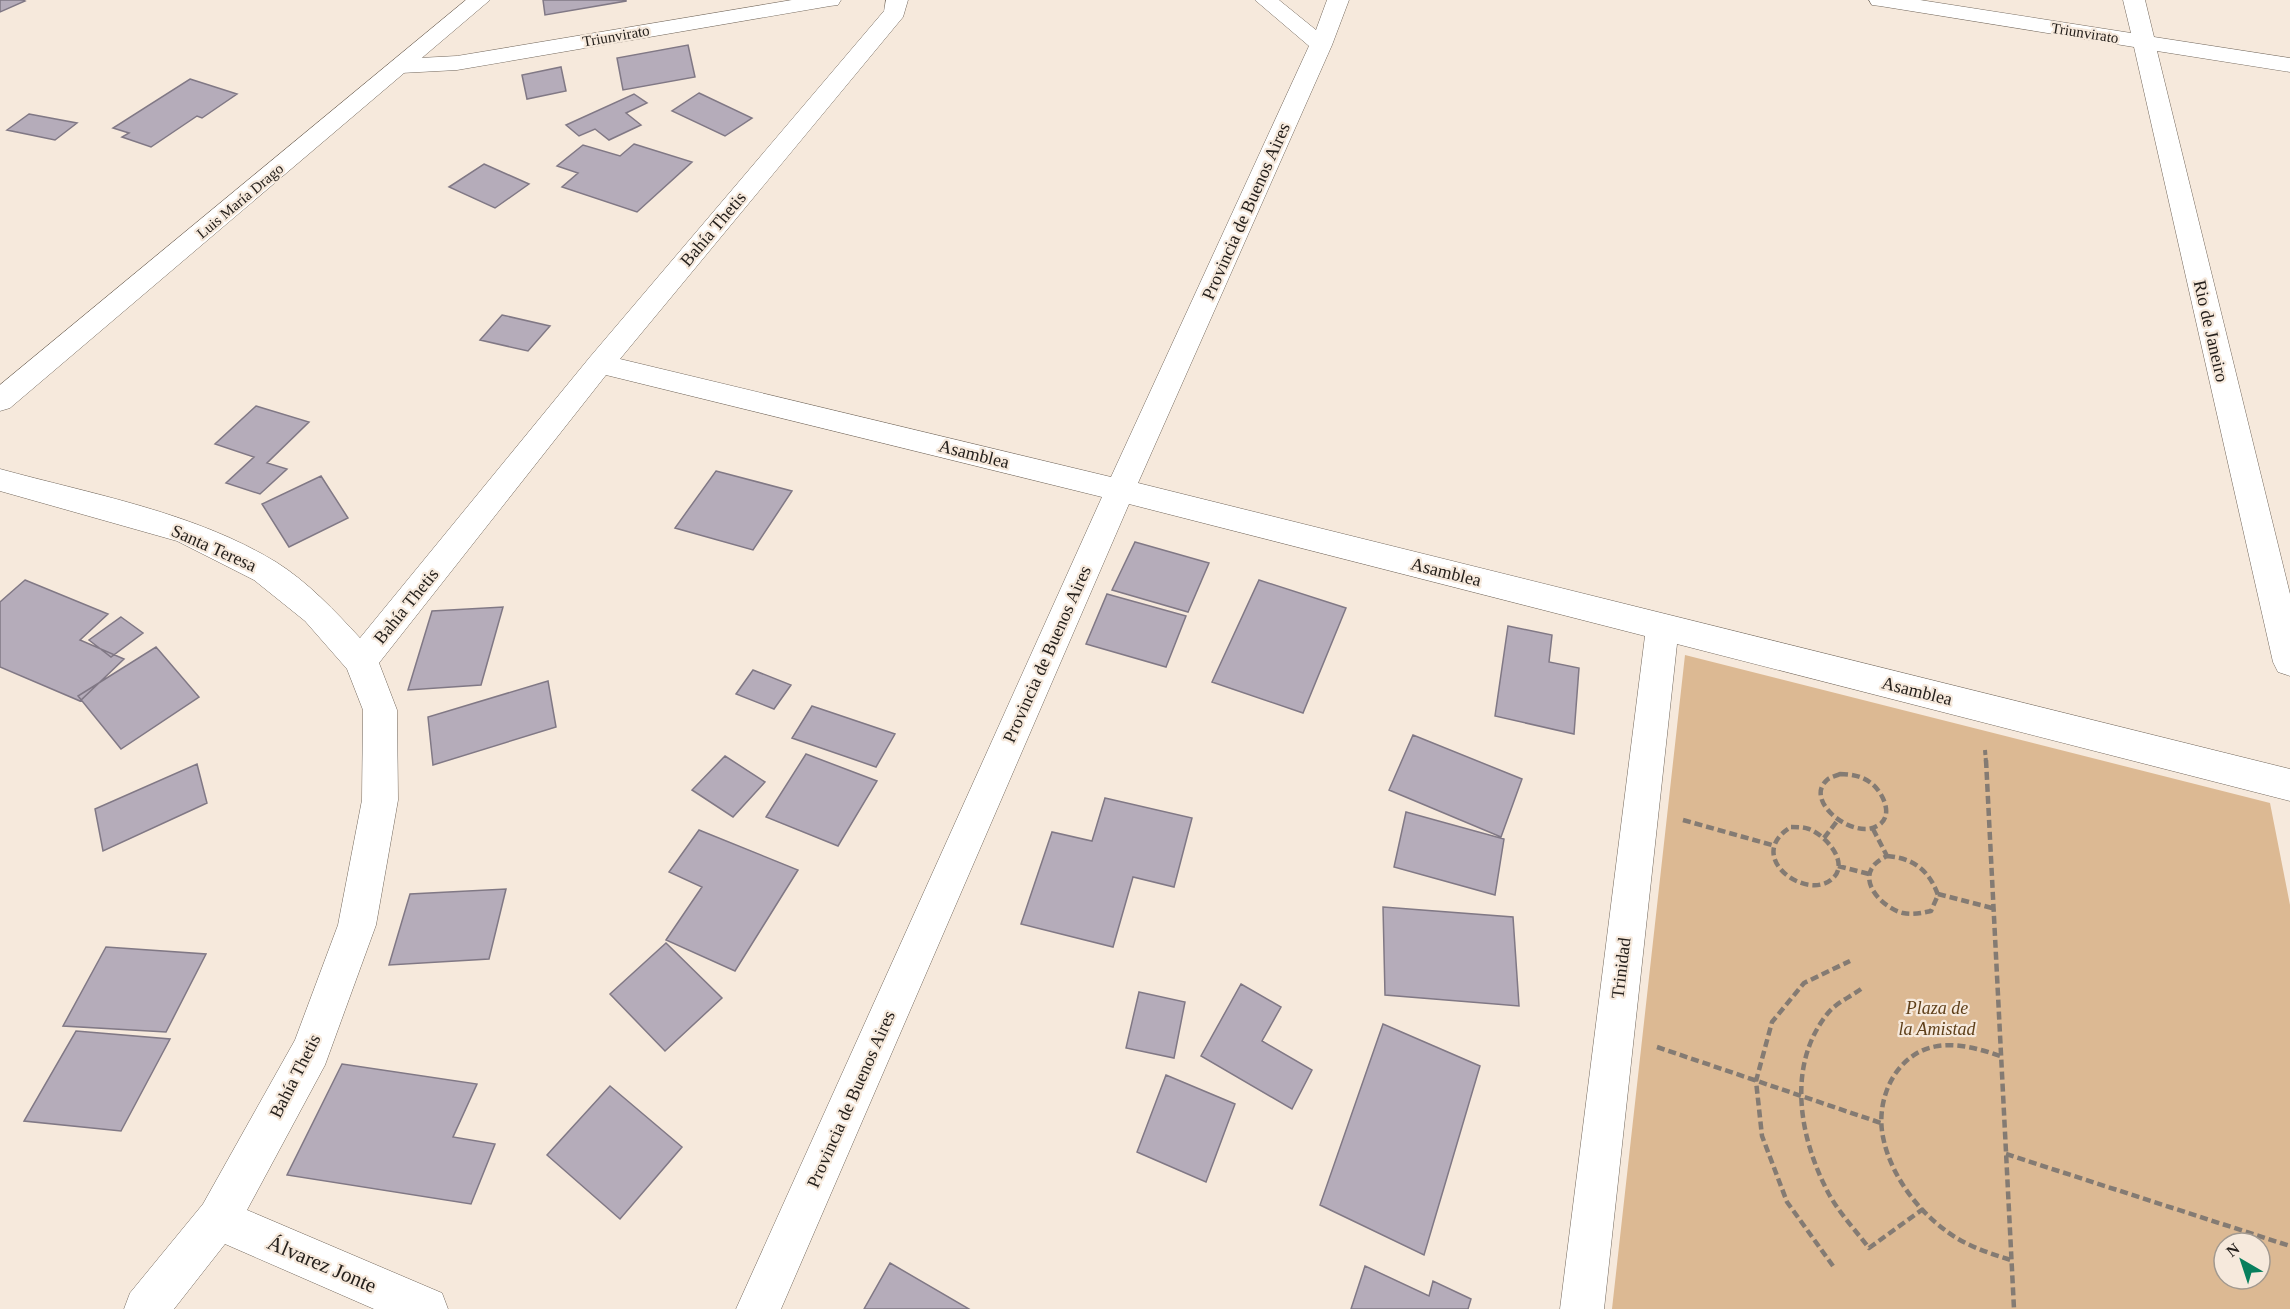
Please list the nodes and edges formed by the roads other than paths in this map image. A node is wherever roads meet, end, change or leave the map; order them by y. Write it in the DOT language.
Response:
graph roads {
  1 [pos="479,0"];
  2 [pos="830,0"];
  3 [pos="897,0"];
  4 [pos="1266,0"];
  5 [pos="1338,0"];
  6 [pos="1880,0"];
  7 [pos="2134,0"];
  8 [pos="2142,43"];
  9 [pos="1321,45"];
  10 [pos="2290,65"];
  11 [pos="401,66"];
  12 [pos="600,364"];
  13 [pos="0,401"];
  14 [pos="0,480"];
  15 [pos="1120,490"];
  16 [pos="1662,628"];
  17 [pos="361,661"];
  18 [pos="2290,662"];
  19 [pos="2290,784"];
  20 [pos="218,1220"];
  21 [pos="146,1309"];
  22 [pos="426,1309"];
  23 [pos="758,1309"];
  24 [pos="1582,1309"];
  1 -- 11 [label="street, Luis María Drago"];
  2 -- 11 [label="street, Triunvirato"];
  3 -- 12 [label="street, Bahía Thetis"];
  4 -- 9 [label="street"];
  5 -- 9 [label="street, Provincia de Buenos Aires"];
  6 -- 8 [label="street, Triunvirato"];
  7 -- 8 [label="street, Rio de Janeiro"];
  8 -- 10 [label="street, Triunvirato"];
  8 -- 18 [label="street, Rio de Janeiro"];
  9 -- 15 [label="street, Provincia de Buenos Aires"];
  11 -- 13 [label="street, Luis María Drago"];
  12 -- 15 [label="street, Asamblea"];
  12 -- 17 [label="street, Bahía Thetis"];
  14 -- 17 [label="street, Santa Teresa"];
  15 -- 16 [label="street, Asamblea"];
  15 -- 23 [label="street, Provincia de Buenos Aires"];
  16 -- 19 [label="street, Asamblea"];
  16 -- 24 [label="street, Trinidad"];
  17 -- 20 [label="street, Bahía Thetis"];
  20 -- 21 [label="street, Bahía Thetis"];
  20 -- 22 [label="street, Álvarez Jonte"];
}
